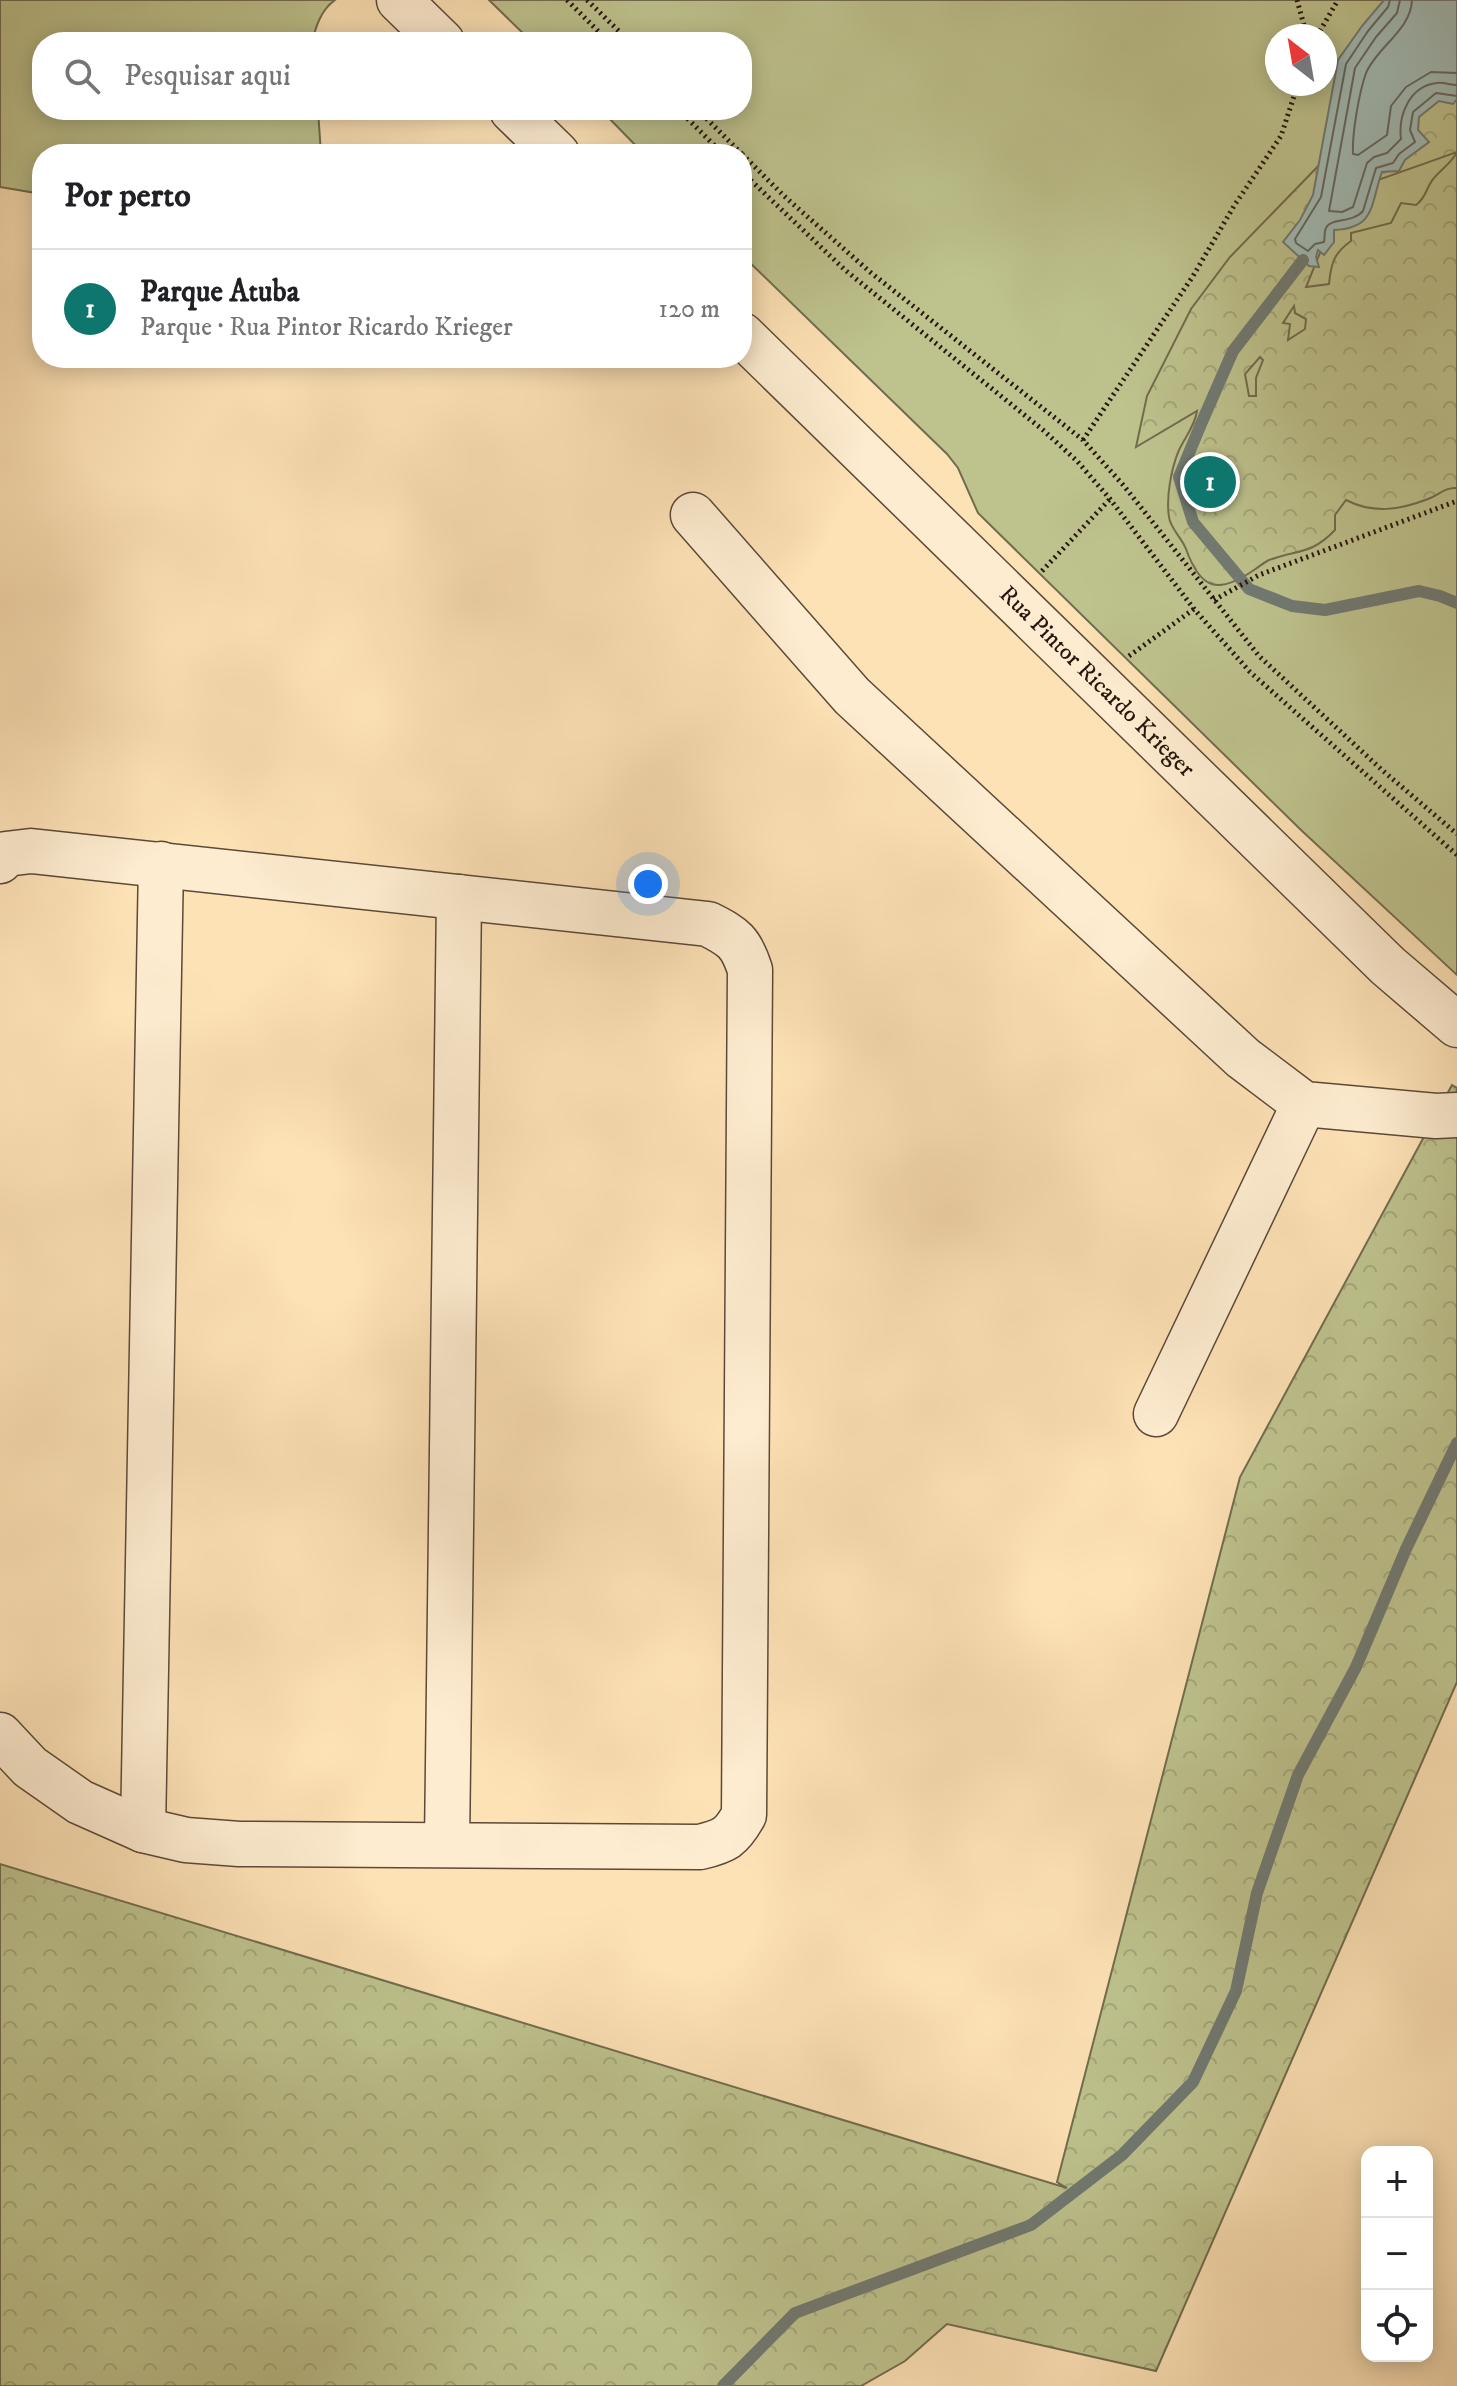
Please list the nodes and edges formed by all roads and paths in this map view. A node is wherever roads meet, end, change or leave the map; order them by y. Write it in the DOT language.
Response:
graph roads {
  1 [pos="399,0"];
  2 [pos="567,0"];
  3 [pos="587,0"];
  4 [pos="1297,0"];
  5 [pos="1338,0"];
  6 [pos="1304,24"];
  7 [pos="1324,24"];
  8 [pos="432,32"];
  9 [pos="599,32"];
  10 [pos="620,32"];
  11 [pos="1294,96"];
  12 [pos="522,120"];
  13 [pos="689,120"];
  14 [pos="708,120"];
  15 [pos="547,144"];
  16 [pos="713,144"];
  17 [pos="732,144"];
  18 [pos="752,164"];
  19 [pos="752,182"];
  20 [pos="752,345"];
  21 [pos="1083,440"];
  22 [pos="1110,499"];
  23 [pos="1457,501"];
  24 [pos="693,515"];
  25 [pos="1214,600"];
  26 [pos="1014,601"];
  27 [pos="1194,609"];
  28 [pos="1096,680"];
  29 [pos="1457,834"];
  30 [pos="1457,855"];
  31 [pos="0,861"];
  32 [pos="161,864"];
  33 [pos="459,897"];
  34 [pos="1457,1025"];
  35 [pos="1304,1104"];
  36 [pos="1457,1115"];
  37 [pos="1156,1414"];
  38 [pos="0,1735"];
  39 [pos="143,1830"];
  40 [pos="447,1844"];
  1 -- 8 [label="street"];
  2 -- 9 [label="path"];
  3 -- 10 [label="path"];
  4 -- 6 [label="path"];
  5 -- 7 [label="path"];
  11 -- 21 [label="path"];
  12 -- 15 [label="street"];
  13 -- 16 [label="path"];
  14 -- 17 [label="path"];
  18 -- 21 [label="path"];
  19 -- 22 [label="path"];
  20 -- 26 [label="street, Rua Pintor Ricardo Krieger"];
  21 -- 25 [label="path"];
  22 -- 26 [label="path"];
  22 -- 27 [label="path"];
  23 -- 25 [label="path"];
  24 -- 35 [label="street"];
  25 -- 29 [label="path"];
  26 -- 28 [label="street, Rua Pintor Ricardo Krieger"];
  27 -- 28 [label="path"];
  27 -- 30 [label="path"];
  28 -- 34 [label="street, Rua Pintor Ricardo Krieger"];
  31 -- 32 [label="street"];
  32 -- 33 [label="street"];
  32 -- 39 [label="street"];
  33 -- 40 [label="street"];
  33 -- 40 [label="street"];
  35 -- 36 [label="street"];
  35 -- 37 [label="street"];
  38 -- 39 [label="street"];
  39 -- 40 [label="street"];
}
